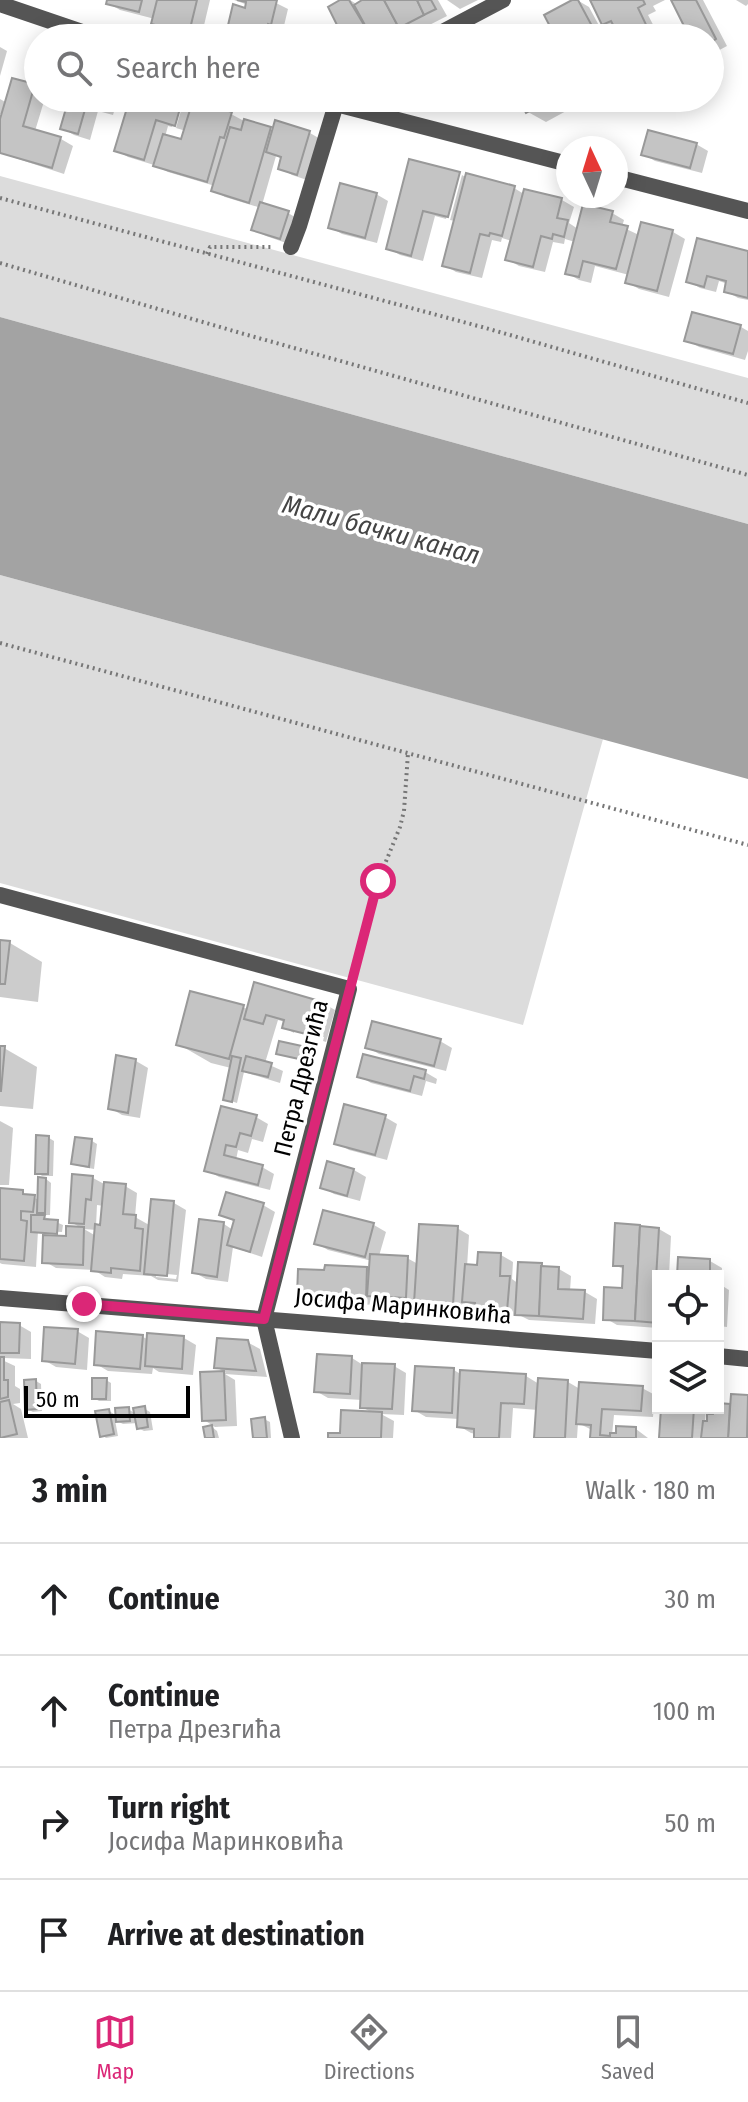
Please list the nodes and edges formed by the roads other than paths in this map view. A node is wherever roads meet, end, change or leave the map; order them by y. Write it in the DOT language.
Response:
graph roads {
  1 [pos="500,1"];
  2 [pos="0,4"];
  3 [pos="59,24"];
  4 [pos="457,24"];
  5 [pos="335,112"];
  6 [pos="379,112"];
  7 [pos="556,161"];
  8 [pos="628,180"];
  9 [pos="748,211"];
  10 [pos="291,247"];
  11 [pos="0,895"];
  12 [pos="0,1298"];
  13 [pos="264,1319"];
  14 [pos="652,1351"];
  15 [pos="724,1357"];
  16 [pos="748,1359"];
  17 [pos="292,1438"];
  1 -- 4 [label="street"];
  2 -- 3 [label="street"];
  5 -- 10 [label="street"];
  6 -- 7 [label="street"];
  8 -- 9 [label="street"];
  11 -- 13 [label="street, Петра Дрезгића"];
  12 -- 13 [label="street, Јосифа Маринковића"];
  13 -- 14 [label="street, Јосифа Маринковића"];
  13 -- 17 [label="street, Петра Дрезгића"];
  15 -- 16 [label="street"];
}
